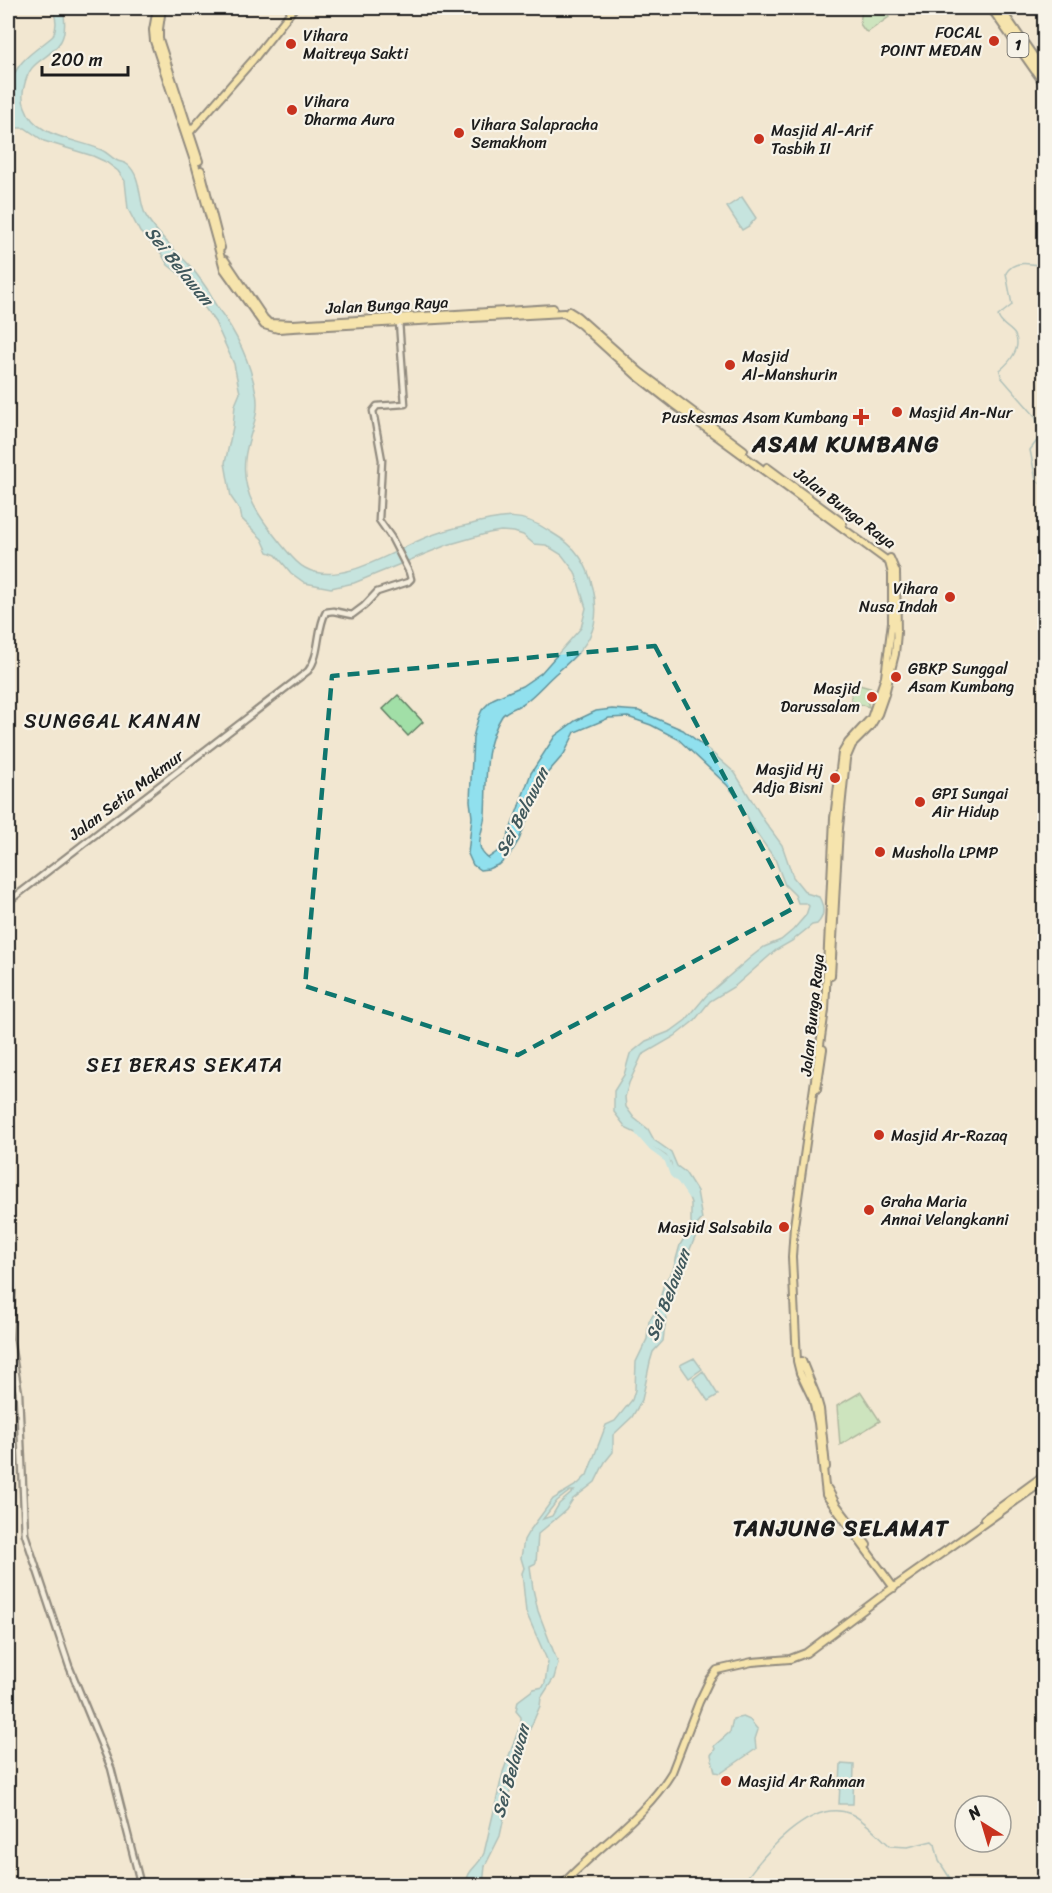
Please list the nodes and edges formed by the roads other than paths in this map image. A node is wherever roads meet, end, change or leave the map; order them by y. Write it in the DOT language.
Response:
graph roads {
  1 [pos="157,8"];
  2 [pos="162,8"];
  3 [pos="294,8"];
  4 [pos="992,8"];
  5 [pos="999,8"];
  6 [pos="1042,73"];
  7 [pos="1044,82"];
  8 [pos="189,133"];
  9 [pos="399,320"];
  10 [pos="8,902"];
  11 [pos="8,1216"];
  12 [pos="1044,1475"];
  13 [pos="1044,1481"];
  14 [pos="893,1587"];
  15 [pos="141,1886"];
  16 [pos="561,1886"];
  1 -- 8 [label="main road"];
  2 -- 8 [label="main road"];
  3 -- 8 [label="main road"];
  4 -- 6 [label="highway, 1"];
  5 -- 6 [label="highway, 1"];
  6 -- 7 [label="highway, 1"];
  8 -- 9 [label="main road, Jalan Bunga Raya"];
  9 -- 10 [label="main road, Jalan Setia Makmur"];
  9 -- 14 [label="main road, Jalan Bunga Raya"];
  11 -- 15 [label="main road"];
  12 -- 14 [label="main road"];
  13 -- 14 [label="main road"];
  14 -- 16 [label="main road"];
}
